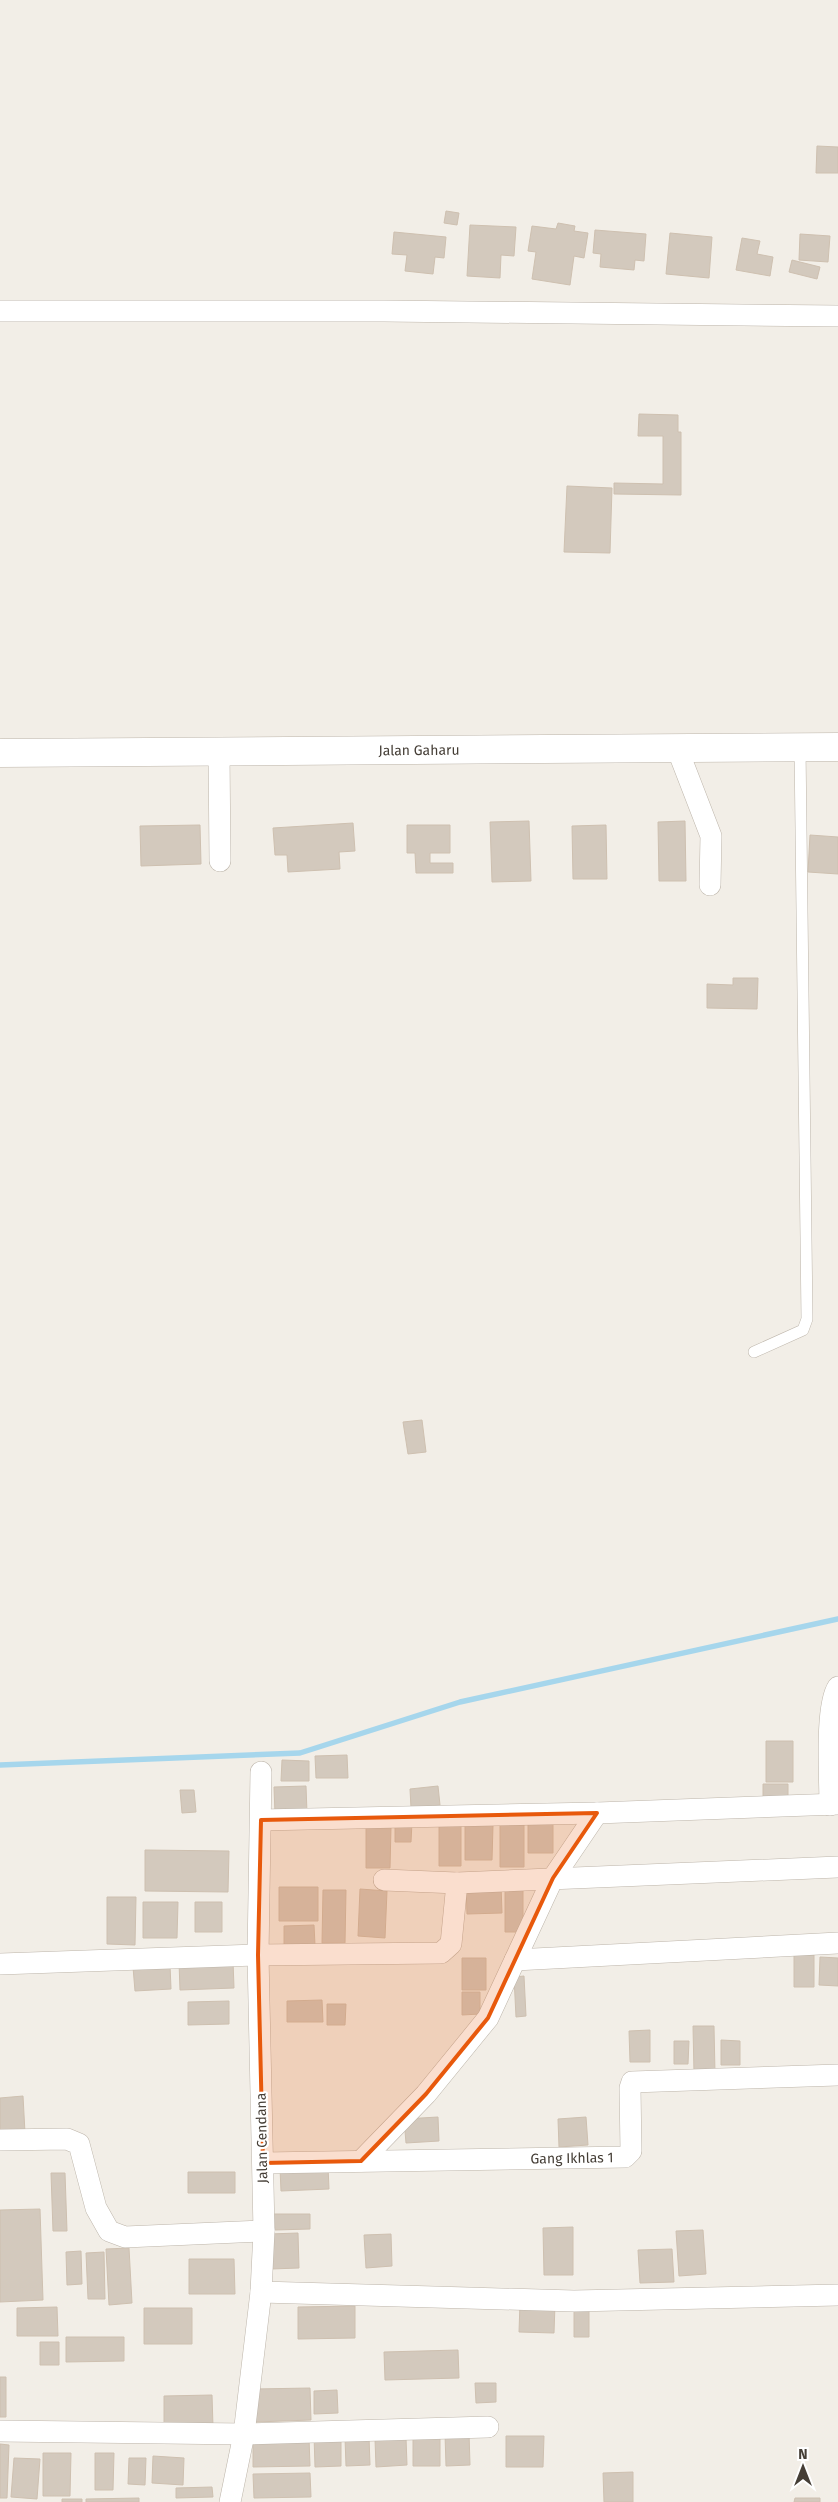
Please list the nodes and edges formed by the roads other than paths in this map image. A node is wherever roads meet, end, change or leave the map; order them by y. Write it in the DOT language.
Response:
graph roads {
  1 [pos="0,311"];
  2 [pos="838,316"];
  3 [pos="838,747"];
  4 [pos="677,748"];
  5 [pos="800,748"];
  6 [pos="219,752"];
  7 [pos="0,753"];
  8 [pos="220,861"];
  9 [pos="710,885"];
  10 [pos="754,1352"];
  11 [pos="838,1687"];
  12 [pos="261,1772"];
  13 [pos="834,1805"];
  14 [pos="597,1813"];
  15 [pos="261,1820"];
  16 [pos="838,1867"];
  17 [pos="552,1878"];
  18 [pos="384,1880"];
  19 [pos="457,1883"];
  20 [pos="838,1943"];
  21 [pos="258,1955"];
  22 [pos="515,1960"];
  23 [pos="0,1964"];
  24 [pos="838,2074"];
  25 [pos="0,2140"];
  26 [pos="361,2161"];
  27 [pos="263,2163"];
  28 [pos="264,2231"];
  29 [pos="261,2292"];
  30 [pos="838,2296"];
  31 [pos="488,2427"];
  32 [pos="0,2431"];
  33 [pos="244,2434"];
  34 [pos="230,2502"];
  1 -- 2 [label="street"];
  3 -- 5 [label="street, Jalan Gaharu"];
  4 -- 5 [label="street, Jalan Gaharu"];
  4 -- 6 [label="street, Jalan Gaharu"];
  4 -- 9 [label="street"];
  5 -- 10 [label="lane"];
  6 -- 7 [label="street, Jalan Gaharu"];
  6 -- 8 [label="street"];
  11 -- 13 [label="street"];
  12 -- 15 [label="street, Jalan Cendana"];
  13 -- 14 [label="street"];
  14 -- 15 [label="street"];
  14 -- 17 [label="street"];
  15 -- 21 [label="street, Jalan Cendana"];
  16 -- 17 [label="street"];
  17 -- 19 [label="street"];
  17 -- 22 [label="street"];
  18 -- 19 [label="street"];
  19 -- 21 [label="street"];
  20 -- 22 [label="street"];
  21 -- 23 [label="street"];
  21 -- 27 [label="street, Jalan Cendana"];
  22 -- 26 [label="street"];
  24 -- 26 [label="street, Gang Ikhlas 1"];
  25 -- 28 [label="street"];
  26 -- 27 [label="street, Gang Ikhlas 1"];
  27 -- 28 [label="street, Jalan Cendana"];
  28 -- 29 [label="street, Jalan Cendana"];
  29 -- 30 [label="street"];
  29 -- 33 [label="street, Jalan Cendana"];
  31 -- 33 [label="street"];
  32 -- 33 [label="street"];
  33 -- 34 [label="street, Jalan Cendana"];
}
